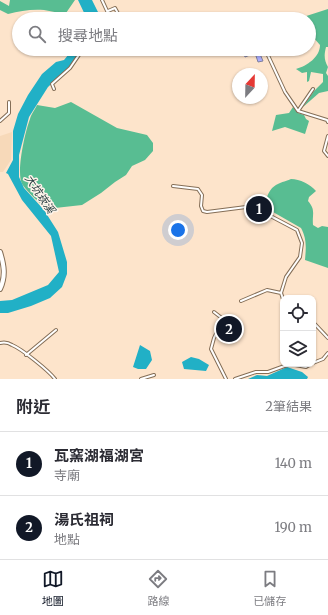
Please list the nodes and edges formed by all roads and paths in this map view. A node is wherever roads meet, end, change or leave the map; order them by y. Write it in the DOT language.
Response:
graph roads {
  1 [pos="102,0"];
  2 [pos="108,11"];
  3 [pos="117,12"];
  4 [pos="78,56"];
  5 [pos="268,56"];
  6 [pos="54,89"];
  7 [pos="313,89"];
  8 [pos="8,102"];
  9 [pos="298,111"];
  10 [pos="0,121"];
  11 [pos="328,122"];
  12 [pos="328,136"];
  13 [pos="328,156"];
  14 [pos="173,186"];
  15 [pos="0,252"];
  16 [pos="0,289"];
  17 [pos="281,294"];
  18 [pos="241,301"];
  19 [pos="214,312"];
  20 [pos="316,325"];
  21 [pos="56,330"];
  22 [pos="328,338"];
  23 [pos="0,343"];
  24 [pos="328,354"];
  25 [pos="26,355"];
  26 [pos="316,362"];
  27 [pos="282,367"];
  28 [pos="154,375"];
  29 [pos="55,379"];
  30 [pos="141,379"];
  31 [pos="226,379"];
  32 [pos="235,379"];
  1 -- 2 [label="lane"];
  2 -- 3 [label="lane"];
  4 -- 6 [label="lane"];
  5 -- 9 [label="lane"];
  7 -- 9 [label="lane"];
  8 -- 10 [label="lane"];
  9 -- 11 [label="lane"];
  12 -- 13 [label="lane"];
  14 -- 17 [label="lane"];
  15 -- 16 [label="street"];
  17 -- 18 [label="lane"];
  19 -- 31 [label="lane"];
  20 -- 22 [label="lane"];
  21 -- 25 [label="lane"];
  23 -- 25 [label="lane"];
  24 -- 26 [label="lane"];
  25 -- 29 [label="lane"];
  27 -- 32 [label="lane"];
  28 -- 30 [label="lane"];
}
